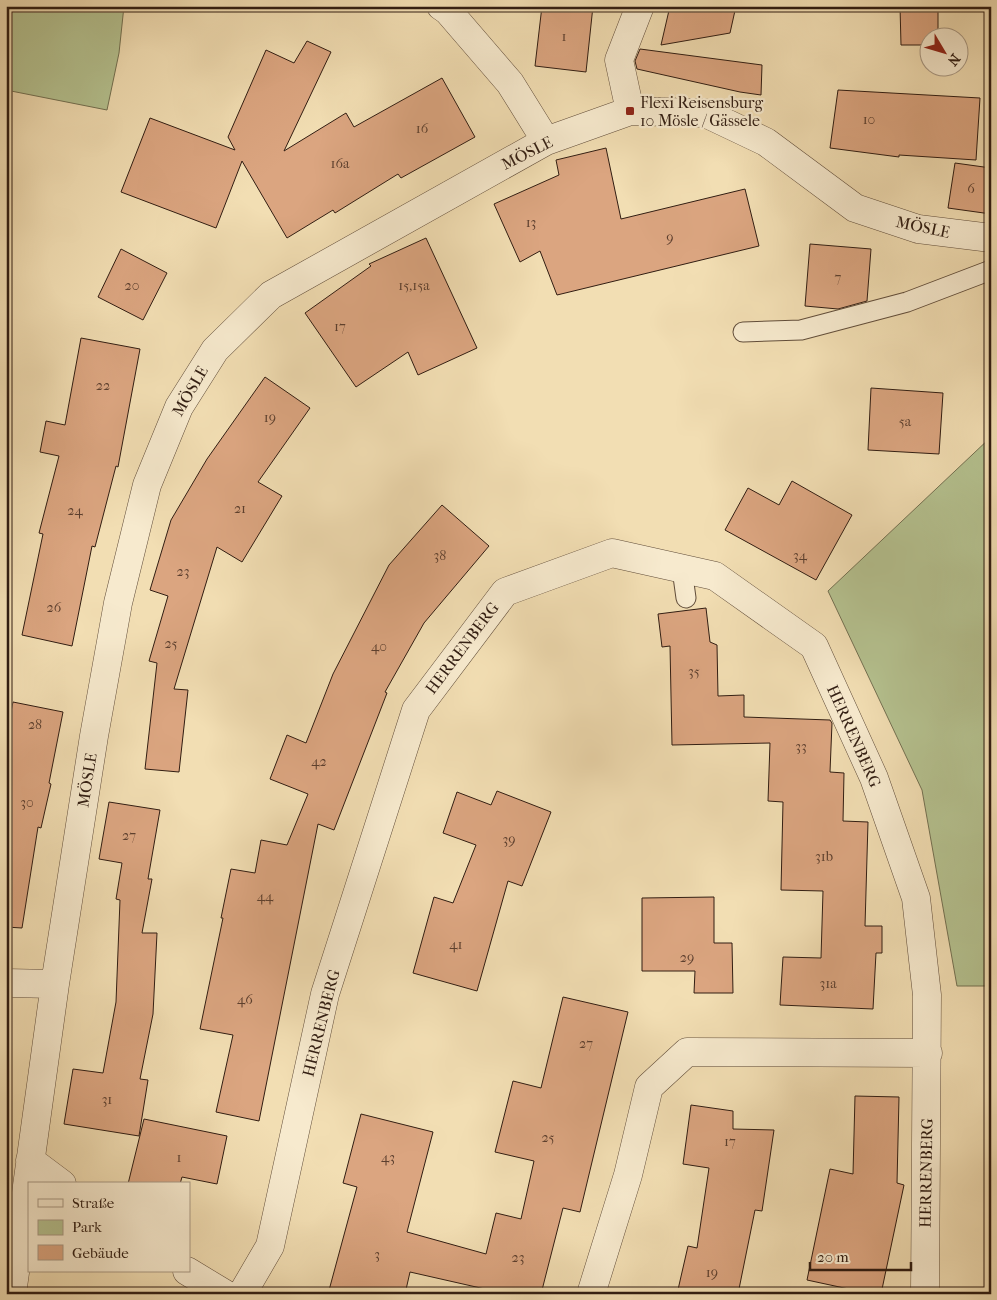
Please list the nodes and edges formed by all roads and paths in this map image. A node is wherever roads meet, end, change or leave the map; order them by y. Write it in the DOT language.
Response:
graph roads {
  1 [pos="441,6"];
  2 [pos="640,6"];
  3 [pos="630,111"];
  4 [pos="546,141"];
  5 [pos="991,238"];
  6 [pos="991,270"];
  7 [pos="743,332"];
  8 [pos="682,569"];
  9 [pos="686,598"];
  10 [pos="6,983"];
  11 [pos="54,984"];
  12 [pos="928,1053"];
  13 [pos="30,1160"];
  14 [pos="59,1182"];
  15 [pos="190,1272"];
  16 [pos="12,1294"];
  17 [pos="225,1294"];
  18 [pos="242,1294"];
  19 [pos="591,1294"];
  20 [pos="925,1294"];
  1 -- 4 [label="street"];
  2 -- 3 [label="street"];
  3 -- 4 [label="street, MÖSLE"];
  3 -- 5 [label="street, MÖSLE"];
  4 -- 11 [label="street, MÖSLE"];
  6 -- 7 [label="lane"];
  8 -- 9 [label="lane"];
  8 -- 12 [label="street, HERRENBERG"];
  8 -- 18 [label="street, HERRENBERG"];
  10 -- 11 [label="street"];
  11 -- 13 [label="street, MÖSLE"];
  12 -- 19 [label="street"];
  12 -- 20 [label="street, HERRENBERG"];
  13 -- 14 [label="street"];
  13 -- 16 [label="street, MÖSLE"];
  15 -- 17 [label="street"];
}
